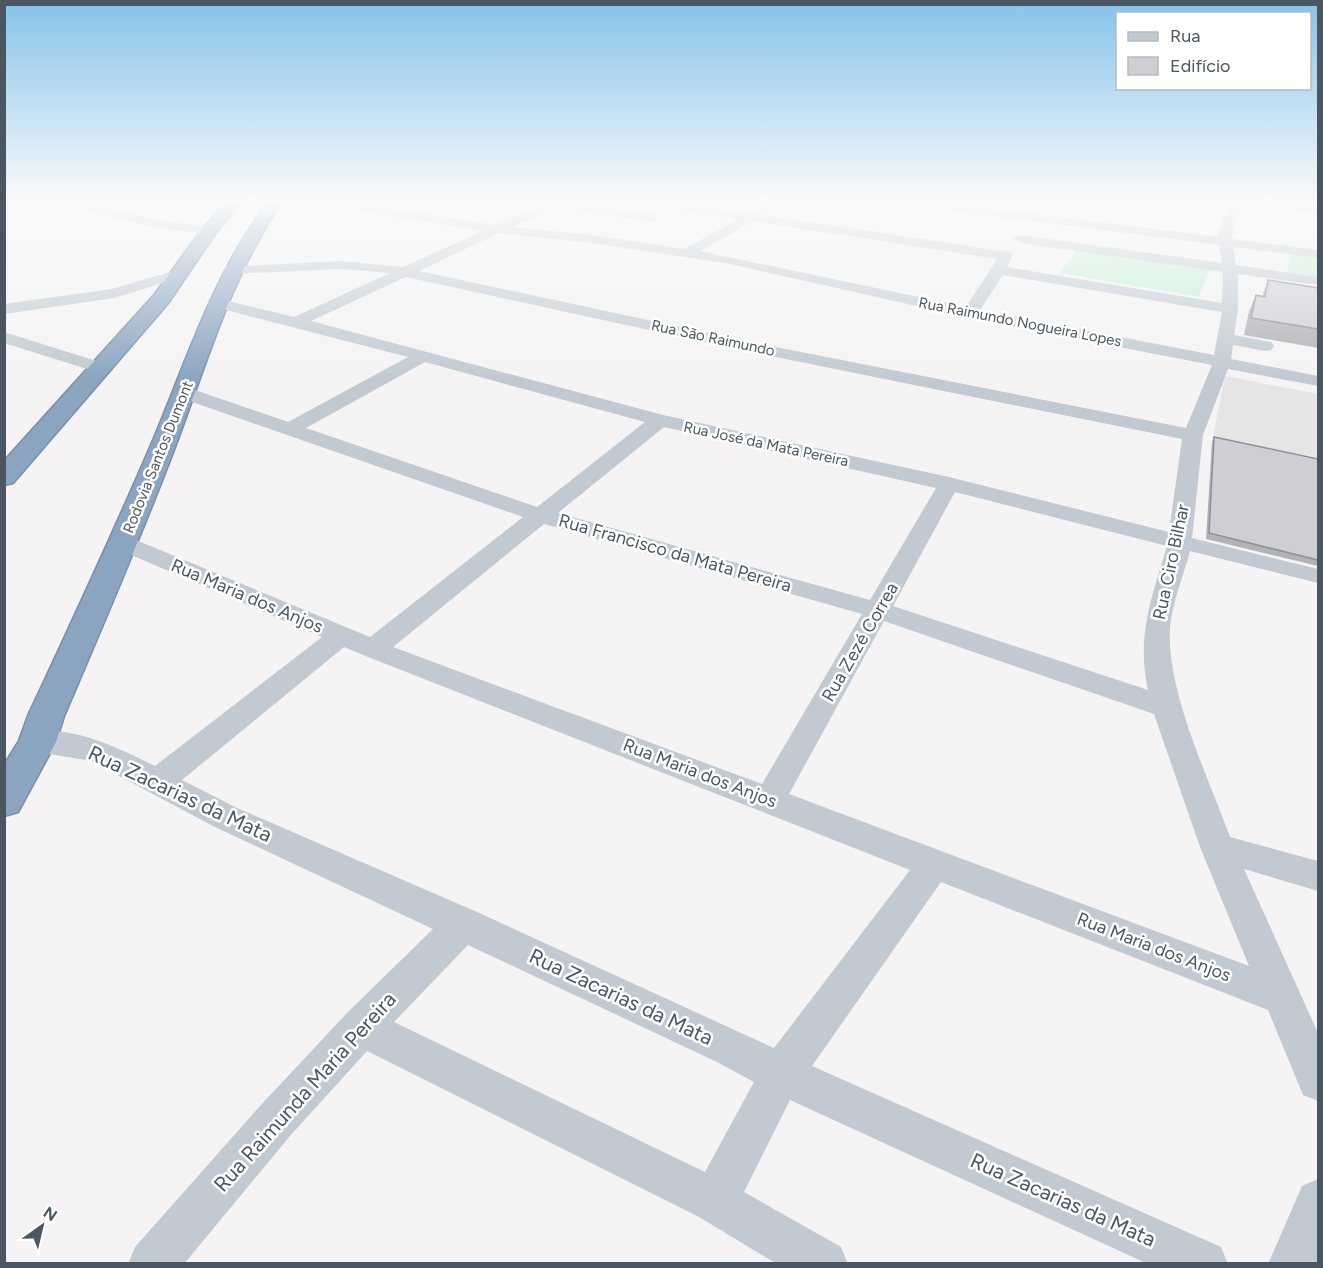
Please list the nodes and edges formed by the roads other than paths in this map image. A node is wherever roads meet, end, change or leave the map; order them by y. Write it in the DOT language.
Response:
graph roads {
  1 [pos="187,261"];
  2 [pos="236,261"];
  3 [pos="428,261"];
  4 [pos="726,261"];
  5 [pos="992,261"];
  6 [pos="1228,261"];
  7 [pos="1262,261"];
  8 [pos="1002,263"];
  9 [pos="231,270"];
  10 [pos="404,272"];
  11 [pos="177,274"];
  12 [pos="1318,281"];
  13 [pos="114,293"];
  14 [pos="162,298"];
  15 [pos="216,303"];
  16 [pos="4,309"];
  17 [pos="1230,309"];
  18 [pos="970,313"];
  19 [pos="296,322"];
  20 [pos="4,337"];
  21 [pos="1265,346"];
  22 [pos="1224,351"];
  23 [pos="422,357"];
  24 [pos="100,368"];
  25 [pos="1318,381"];
  26 [pos="185,393"];
  27 [pos="660,420"];
  28 [pos="290,429"];
  29 [pos="1193,435"];
  30 [pos="4,477"];
  31 [pos="950,484"];
  32 [pos="542,516"];
  33 [pos="1180,542"];
  34 [pos="123,543"];
  35 [pos="1318,576"];
  36 [pos="878,610"];
  37 [pos="341,636"];
  38 [pos="373,649"];
  39 [pos="1167,706"];
  40 [pos="41,729"];
  41 [pos="4,769"];
  42 [pos="156,783"];
  43 [pos="769,800"];
  44 [pos="4,801"];
  45 [pos="1217,848"];
  46 [pos="935,863"];
  47 [pos="1318,876"];
  48 [pos="464,924"];
  49 [pos="1280,996"];
  50 [pos="361,1027"];
  51 [pos="781,1074"];
  52 [pos="1318,1080"];
  53 [pos="715,1201"];
  54 [pos="1318,1202"];
  55 [pos="152,1263"];
  56 [pos="824,1263"];
  57 [pos="1204,1263"];
  58 [pos="1292,1263"];
  1 -- 11 [label="highway"];
  2 -- 9 [label="highway, Rodovia Santos Dumont"];
  3 -- 10 [label="street"];
  4 -- 18 [label="street, Rua Raimundo Nogueira Lopes"];
  5 -- 8 [label="street"];
  6 -- 17 [label="street, Rua Ciro Bilhar"];
  7 -- 12 [label="street"];
  8 -- 17 [label="street"];
  8 -- 18 [label="street"];
  9 -- 10 [label="street, Rua São Raimundo"];
  9 -- 15 [label="highway, Rodovia Santos Dumont"];
  10 -- 19 [label="street"];
  10 -- 29 [label="street, Rua São Raimundo"];
  11 -- 13 [label="street"];
  11 -- 14 [label="highway"];
  13 -- 14 [label="street"];
  13 -- 16 [label="street"];
  14 -- 24 [label="highway"];
  15 -- 19 [label="street, Rua José da Mata Pereira"];
  15 -- 26 [label="highway, Rodovia Santos Dumont"];
  17 -- 22 [label="street, Rua Ciro Bilhar"];
  18 -- 22 [label="street, Rua Raimundo Nogueira Lopes"];
  19 -- 23 [label="street, Rua José da Mata Pereira"];
  20 -- 24 [label="street"];
  21 -- 22 [label="street"];
  22 -- 25 [label="street, Rua Raimundo Nogueira Lopes"];
  22 -- 29 [label="street, Rua Ciro Bilhar"];
  23 -- 27 [label="street, Rua José da Mata Pereira"];
  23 -- 28 [label="street"];
  24 -- 30 [label="highway"];
  26 -- 28 [label="street, Rua Francisco da Mata Pereira"];
  26 -- 34 [label="highway, Rodovia Santos Dumont"];
  27 -- 31 [label="street, Rua José da Mata Pereira"];
  27 -- 32 [label="street"];
  28 -- 32 [label="street, Rua Francisco da Mata Pereira"];
  29 -- 33 [label="street, Rua Ciro Bilhar"];
  31 -- 33 [label="street, Rua José da Mata Pereira"];
  31 -- 36 [label="street, Rua Zezé Correa"];
  32 -- 36 [label="street, Rua Francisco da Mata Pereira"];
  32 -- 38 [label="street"];
  33 -- 35 [label="street, Rua José da Mata Pereira"];
  33 -- 39 [label="street, Rua Ciro Bilhar"];
  34 -- 37 [label="street, Rua Maria dos Anjos"];
  34 -- 40 [label="highway, Rodovia Santos Dumont"];
  36 -- 39 [label="street, Rua Francisco da Mata Pereira"];
  36 -- 43 [label="street, Rua Zezé Correa"];
  37 -- 38 [label="street, Rua Maria dos Anjos"];
  37 -- 42 [label="street"];
  38 -- 43 [label="street, Rua Maria dos Anjos"];
  39 -- 45 [label="street, Rua Ciro Bilhar"];
  40 -- 41 [label="highway"];
  40 -- 42 [label="street, Rua Zacarias da Mata"];
  40 -- 44 [label="highway"];
  42 -- 48 [label="street, Rua Zacarias da Mata"];
  43 -- 46 [label="street, Rua Maria dos Anjos"];
  45 -- 47 [label="street"];
  45 -- 49 [label="street, Rua Ciro Bilhar"];
  46 -- 49 [label="street, Rua Maria dos Anjos"];
  46 -- 51 [label="street"];
  48 -- 50 [label="street, Rua Raimunda Maria Pereira"];
  48 -- 51 [label="street, Rua Zacarias da Mata"];
  49 -- 52 [label="street, Rua Ciro Bilhar"];
  50 -- 53 [label="street"];
  50 -- 55 [label="street, Rua Raimunda Maria Pereira"];
  51 -- 53 [label="street"];
  51 -- 57 [label="street, Rua Zacarias da Mata"];
  53 -- 56 [label="street"];
  54 -- 58 [label="street"];
}
